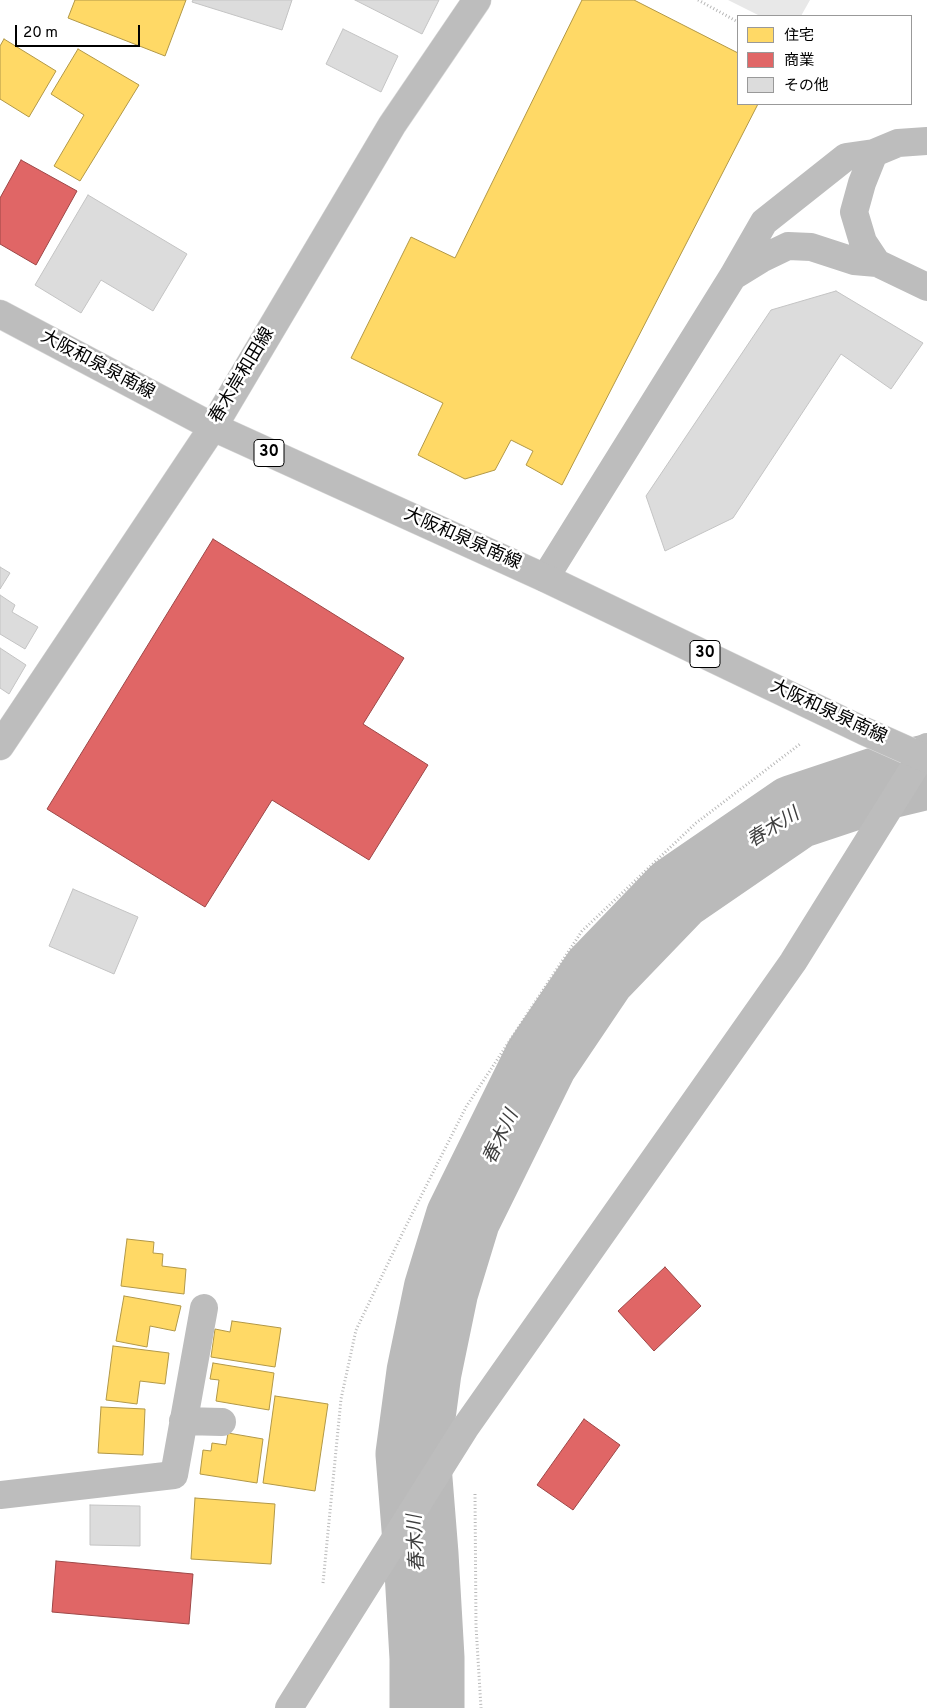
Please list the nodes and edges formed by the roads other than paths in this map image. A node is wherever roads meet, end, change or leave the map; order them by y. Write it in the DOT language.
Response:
graph roads {
  1 [pos="477,0"];
  2 [pos="927,140"];
  3 [pos="874,153"];
  4 [pos="877,263"];
  5 [pos="734,276"];
  6 [pos="927,287"];
  7 [pos="0,314"];
  8 [pos="213,427"];
  9 [pos="545,578"];
  10 [pos="0,746"];
  11 [pos="925,754"];
  12 [pos="204,1308"];
  13 [pos="183,1421"];
  14 [pos="222,1422"];
  15 [pos="0,1495"];
  16 [pos="289,1708"];
  1 -- 8 [label="street, 春木岸和田線"];
  2 -- 3 [label="street"];
  3 -- 4 [label="street"];
  3 -- 5 [label="street"];
  4 -- 5 [label="street"];
  4 -- 6 [label="street"];
  5 -- 9 [label="street"];
  7 -- 8 [label="street, 大阪和泉泉南線 / 30"];
  8 -- 9 [label="street, 大阪和泉泉南線 / 30"];
  8 -- 10 [label="street, 春木岸和田線"];
  9 -- 11 [label="street, 大阪和泉泉南線 / 30"];
  11 -- 16 [label="street"];
  12 -- 13 [label="street"];
  13 -- 14 [label="street"];
  13 -- 15 [label="street"];
}
